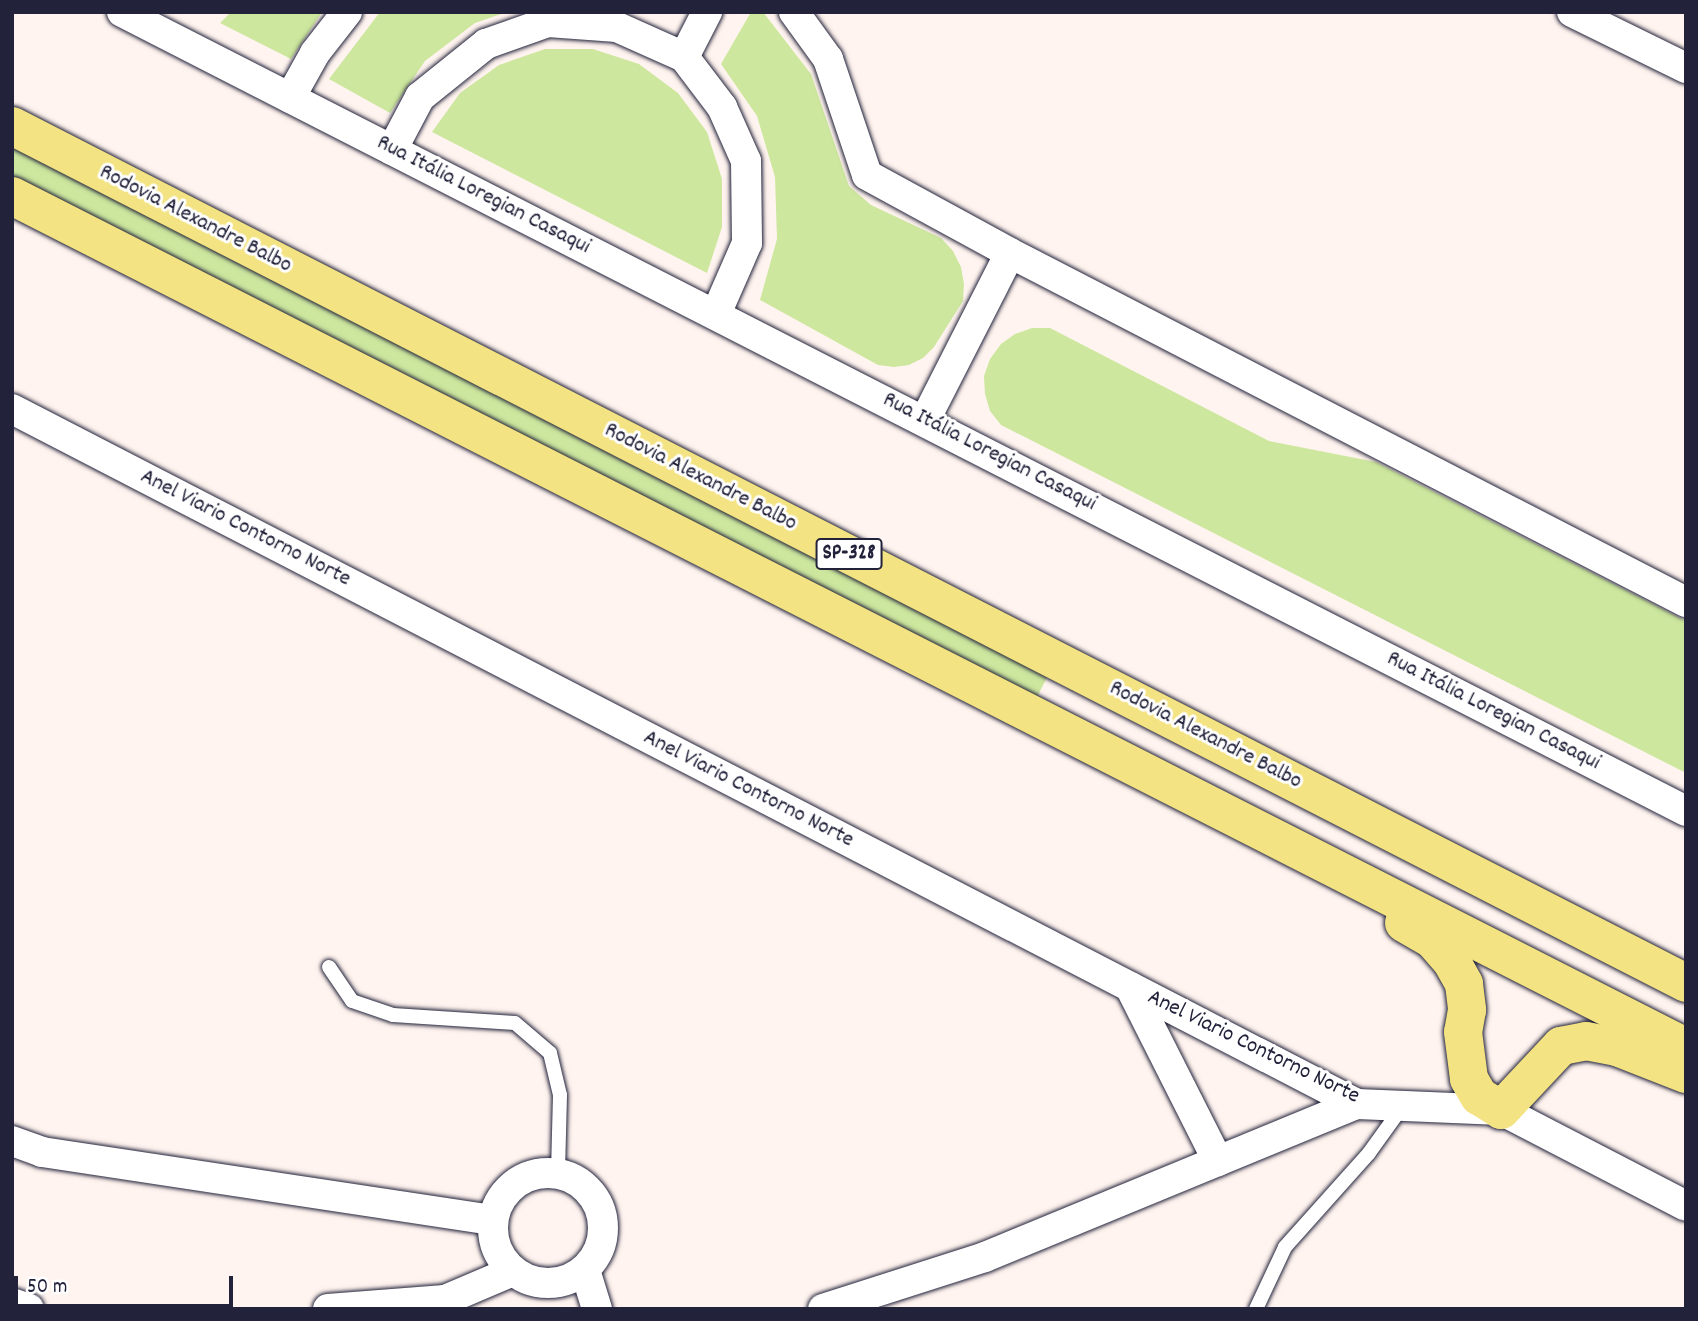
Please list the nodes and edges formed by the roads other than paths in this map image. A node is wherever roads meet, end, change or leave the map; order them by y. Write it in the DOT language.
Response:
graph roads {
  1 [pos="122,12"];
  2 [pos="347,12"];
  3 [pos="707,12"];
  4 [pos="794,12"];
  5 [pos="1572,12"];
  6 [pos="621,20"];
  7 [pos="684,57"];
  8 [pos="1686,68"];
  9 [pos="290,98"];
  10 [pos="12,126"];
  11 [pos="392,150"];
  12 [pos="12,196"];
  13 [pos="1010,253"];
  14 [pos="716,314"];
  15 [pos="12,409"];
  16 [pos="925,420"];
  17 [pos="1686,602"];
  18 [pos="1080,739"];
  19 [pos="1686,811"];
  20 [pos="329,967"];
  21 [pos="1686,983"];
  22 [pos="1130,987"];
  23 [pos="1686,1047"];
  24 [pos="1686,1074"];
  25 [pos="1357,1104"];
  26 [pos="1403,1106"];
  27 [pos="1501,1110"];
  28 [pos="12,1141"];
  29 [pos="1218,1161"];
  30 [pos="558,1173"];
  31 [pos="1686,1206"];
  32 [pos="493,1220"];
  33 [pos="585,1270"];
  34 [pos="513,1271"];
  35 [pos="12,1303"];
  36 [pos="29,1309"];
  37 [pos="328,1309"];
  38 [pos="597,1309"];
  39 [pos="823,1309"];
  40 [pos="1256,1309"];
  1 -- 9 [label="street, Rua Itália Loregian Casaqui"];
  2 -- 9 [label="street"];
  3 -- 7 [label="street"];
  4 -- 13 [label="street"];
  5 -- 8 [label="street"];
  6 -- 7 [label="street"];
  6 -- 11 [label="street"];
  7 -- 14 [label="street"];
  9 -- 11 [label="street, Rua Itália Loregian Casaqui"];
  10 -- 21 [label="highway, Rodovia Alexandre Balbo / SP-328"];
  11 -- 14 [label="street, Rua Itália Loregian Casaqui"];
  12 -- 18 [label="highway, SP-328"];
  13 -- 16 [label="street"];
  13 -- 17 [label="street"];
  14 -- 16 [label="street, Rua Itália Loregian Casaqui"];
  15 -- 22 [label="street, Anel Viario Contorno Norte"];
  16 -- 19 [label="street, Rua Itália Loregian Casaqui"];
  18 -- 23 [label="highway, SP-328"];
  18 -- 27 [label="highway"];
  20 -- 30 [label="lane"];
  22 -- 25 [label="street, Anel Viario Contorno Norte"];
  22 -- 29 [label="street"];
  24 -- 27 [label="highway"];
  25 -- 26 [label="street, Anel Viario Contorno Norte"];
  25 -- 29 [label="street"];
  26 -- 27 [label="street, Anel Viario Contorno Norte"];
  26 -- 40 [label="lane"];
  27 -- 31 [label="street"];
  28 -- 32 [label="street"];
  29 -- 39 [label="street"];
  30 -- 32 [label="street"];
  30 -- 33 [label="street"];
  32 -- 34 [label="street"];
  33 -- 34 [label="street"];
  33 -- 38 [label="street"];
  34 -- 37 [label="street"];
  35 -- 36 [label="street"];
}
